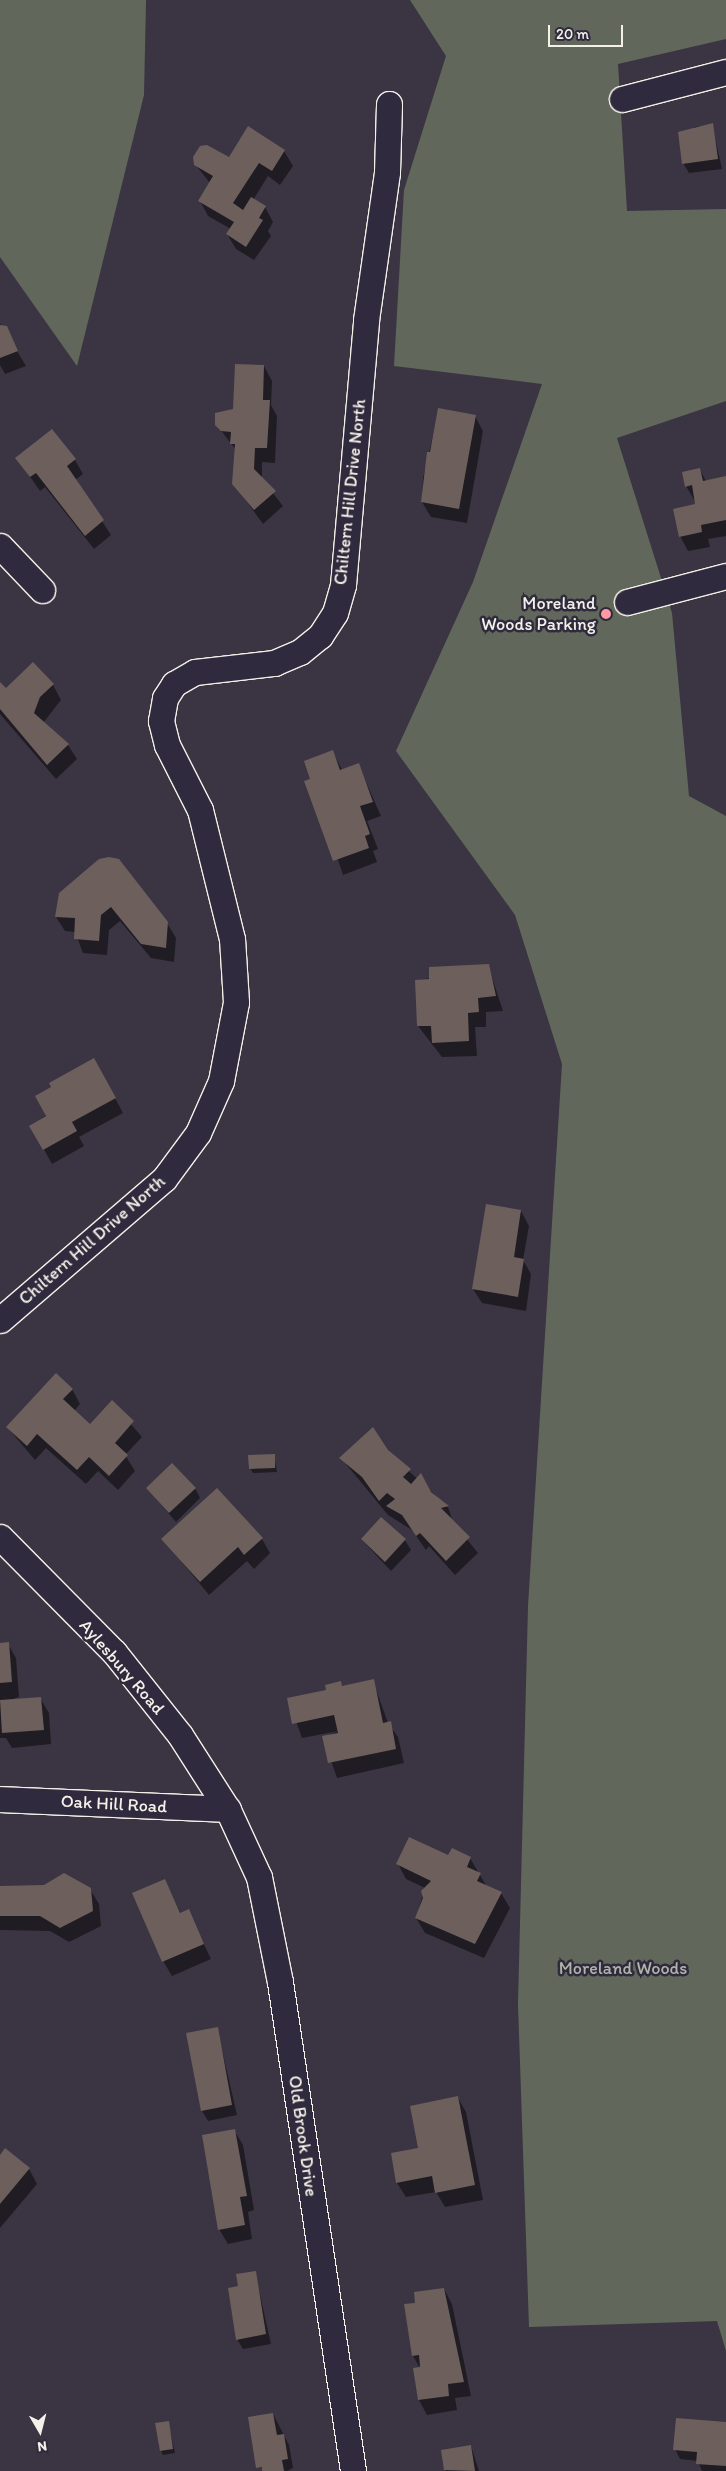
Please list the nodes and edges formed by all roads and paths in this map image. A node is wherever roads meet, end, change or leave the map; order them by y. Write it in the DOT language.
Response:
graph roads {
  1 [pos="726,72"];
  2 [pos="622,99"];
  3 [pos="389,104"];
  4 [pos="0,546"];
  5 [pos="726,576"];
  6 [pos="42,590"];
  7 [pos="627,602"];
  8 [pos="0,1320"];
  9 [pos="0,1537"];
  10 [pos="0,1799"];
  11 [pos="228,1809"];
  12 [pos="353,2471"];
  1 -- 2 [label="street"];
  3 -- 8 [label="street, Chiltern Hill Drive North"];
  4 -- 6 [label="street"];
  5 -- 7 [label="street"];
  9 -- 11 [label="street, Aylesbury Road"];
  10 -- 11 [label="street, Oak Hill Road"];
  11 -- 12 [label="street, Old Brook Drive"];
}
